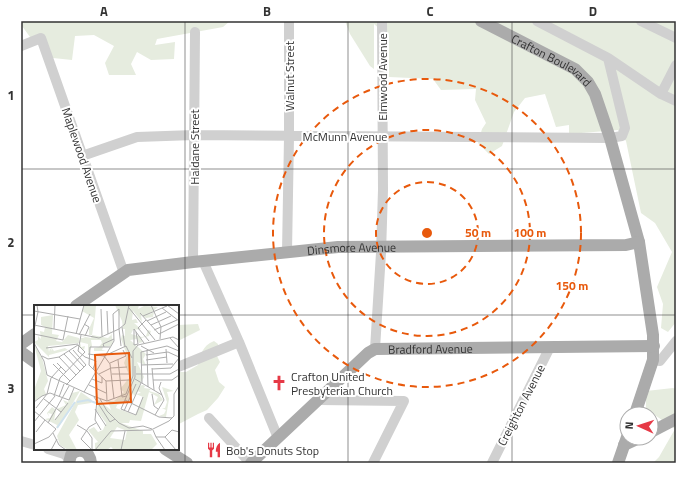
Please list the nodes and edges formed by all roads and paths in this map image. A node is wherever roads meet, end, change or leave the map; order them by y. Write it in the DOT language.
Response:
graph roads {
  1 [pos="289,21"];
  2 [pos="382,21"];
  3 [pos="482,21"];
  4 [pos="537,21"];
  5 [pos="641,21"];
  6 [pos="195,32"];
  7 [pos="676,38"];
  8 [pos="21,46"];
  9 [pos="608,58"];
  10 [pos="676,65"];
  11 [pos="661,94"];
  12 [pos="676,101"];
  13 [pos="194,135"];
  14 [pos="289,136"];
  15 [pos="383,136"];
  16 [pos="610,138"];
  17 [pos="82,156"];
  18 [pos="639,242"];
  19 [pos="382,247"];
  20 [pos="287,252"];
  21 [pos="198,261"];
  22 [pos="124,273"];
  23 [pos="77,305"];
  24 [pos="34,335"];
  25 [pos="676,341"];
  26 [pos="239,342"];
  27 [pos="21,344"];
  28 [pos="654,346"];
  29 [pos="550,347"];
  30 [pos="375,349"];
  31 [pos="21,352"];
  32 [pos="653,360"];
  33 [pos="34,361"];
  34 [pos="179,367"];
  35 [pos="319,400"];
  36 [pos="638,406"];
  37 [pos="209,418"];
  38 [pos="676,419"];
  39 [pos="659,428"];
  40 [pos="278,438"];
  41 [pos="21,441"];
  42 [pos="34,445"];
  43 [pos="624,446"];
  44 [pos="51,450"];
  45 [pos="167,450"];
  46 [pos="73,455"];
  47 [pos="90,463"];
  48 [pos="187,463"];
  49 [pos="250,463"];
  50 [pos="373,463"];
  51 [pos="492,463"];
  52 [pos="618,463"];
  1 -- 14 [label="street, Walnut Street"];
  2 -- 15 [label="street, Elmwood Avenue"];
  3 -- 16 [label="main road, Crafton Boulevard"];
  4 -- 9 [label="street"];
  5 -- 7 [label="street"];
  6 -- 13 [label="street, Haldane Street"];
  8 -- 17 [label="street, Maplewood Avenue"];
  9 -- 11 [label="street"];
  9 -- 16 [label="street"];
  10 -- 11 [label="street"];
  11 -- 12 [label="street"];
  13 -- 14 [label="street, McMunn Avenue"];
  13 -- 17 [label="street, McMunn Avenue"];
  13 -- 21 [label="street, Haldane Street"];
  14 -- 15 [label="street, McMunn Avenue"];
  14 -- 20 [label="street, Walnut Street"];
  15 -- 16 [label="street, McMunn Avenue"];
  15 -- 19 [label="street, Elmwood Avenue"];
  16 -- 18 [label="main road, Crafton Boulevard"];
  17 -- 22 [label="street, Maplewood Avenue"];
  18 -- 19 [label="main road, Dinsmore Avenue"];
  18 -- 28 [label="main road, Crafton Boulevard"];
  19 -- 20 [label="main road, Dinsmore Avenue"];
  19 -- 30 [label="street, Elmwood Avenue"];
  20 -- 21 [label="main road, Dinsmore Avenue"];
  21 -- 22 [label="main road, Dinsmore Avenue"];
  21 -- 26 [label="street, Haldane Street"];
  22 -- 23 [label="main road, Dinsmore Avenue"];
  24 -- 27 [label="main road"];
  25 -- 32 [label="street"];
  26 -- 34 [label="street"];
  26 -- 40 [label="street, Haldane Street"];
  28 -- 29 [label="main road, Bradford Avenue"];
  28 -- 32 [label="main road, Crafton Boulevard"];
  29 -- 30 [label="main road, Bradford Avenue"];
  29 -- 51 [label="street, Creighton Avenue"];
  30 -- 35 [label="main road, Bradford Avenue"];
  31 -- 33 [label="main road"];
  32 -- 36 [label="main road, Crafton Boulevard"];
  35 -- 40 [label="main road, Bradford Avenue"];
  35 -- 50 [label="street"];
  37 -- 49 [label="street"];
  38 -- 39 [label="main road"];
  40 -- 49 [label="main road, Bradford Avenue"];
  41 -- 42 [label="street"];
  43 -- 52 [label="main road"];
  44 -- 46 [label="street"];
  45 -- 48 [label="main road"];
  46 -- 47 [label="main road"];
}
